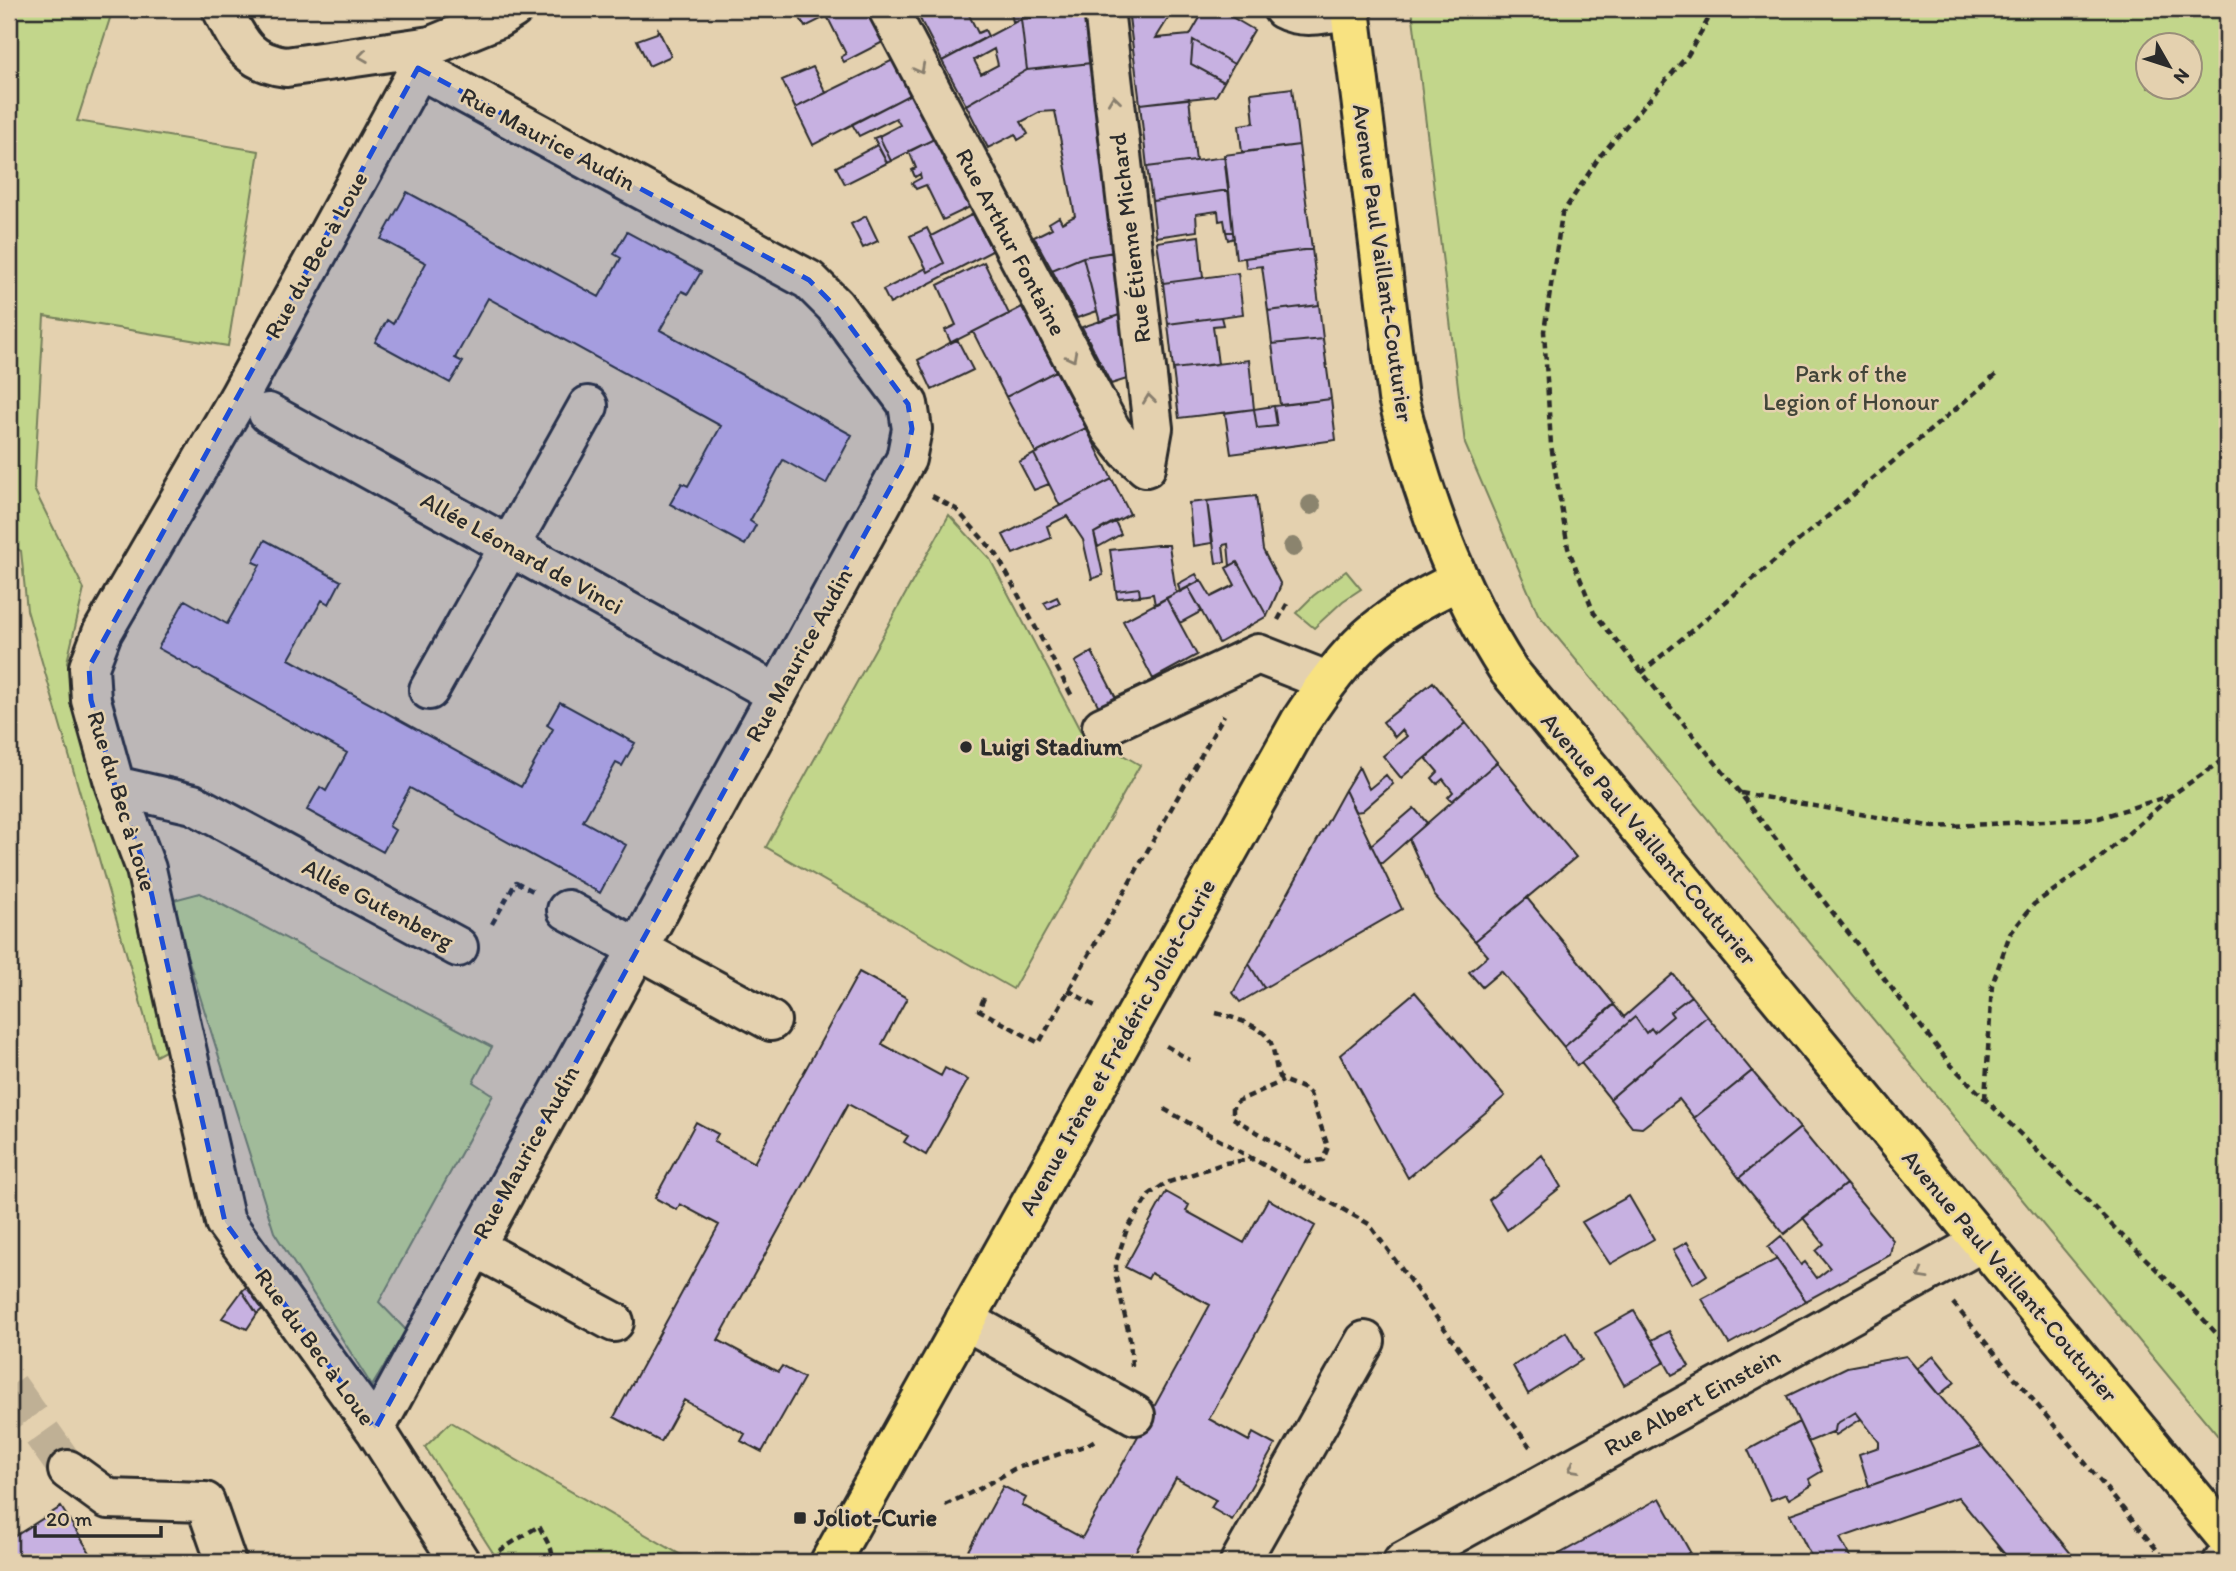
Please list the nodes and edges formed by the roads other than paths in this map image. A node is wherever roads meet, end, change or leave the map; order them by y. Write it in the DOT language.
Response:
graph roads {
  1 [pos="222,9"];
  2 [pos="513,9"];
  3 [pos="888,9"];
  4 [pos="1104,9"];
  5 [pos="1283,9"];
  6 [pos="1350,9"];
  7 [pos="424,57"];
  8 [pos="588,406"];
  9 [pos="268,413"];
  10 [pos="1146,467"];
  11 [pos="509,546"];
  12 [pos="1458,581"];
  13 [pos="1327,681"];
  14 [pos="429,691"];
  15 [pos="777,694"];
  16 [pos="1102,727"];
  17 [pos="115,786"];
  18 [pos="567,910"];
  19 [pos="458,947"];
  20 [pos="637,949"];
  21 [pos="771,1021"];
  22 [pos="1982,1242"];
  23 [pos="475,1247"];
  24 [pos="965,1321"];
  25 [pos="614,1322"];
  26 [pos="1365,1341"];
  27 [pos="1135,1415"];
  28 [pos="375,1429"];
  29 [pos="68,1470"];
  30 [pos="2227,1538"];
  31 [pos="2227,1557"];
  32 [pos="226,1562"];
  33 [pos="460,1562"];
  34 [pos="830,1562"];
  35 [pos="1240,1562"];
  36 [pos="1403,1562"];
  37 [pos="2222,1562"];
  7 -- 1 [label="street, one-way"];
  2 -- 7 [label="street"];
  3 -- 10 [label="street, Rue Arthur Fontaine, one-way"];
  10 -- 4 [label="street, Rue Étienne Michard, one-way"];
  5 -- 6 [label="street"];
  6 -- 12 [label="main road, Avenue Paul Vaillant-Couturier"];
  7 -- 15 [label="street, Rue Maurice Audin"];
  7 -- 17 [label="street, Rue du Bec à Loue"];
  8 -- 11 [label="street"];
  9 -- 11 [label="street, Allée Léonard de Vinci"];
  11 -- 14 [label="street"];
  11 -- 15 [label="street, Allée Léonard de Vinci"];
  12 -- 13 [label="main road, Avenue Irène et Frédéric Joliot-Curie"];
  12 -- 22 [label="main road, Avenue Paul Vaillant-Couturier"];
  13 -- 16 [label="street"];
  13 -- 24 [label="main road, Avenue Irène et Frédéric Joliot-Curie"];
  15 -- 20 [label="street, Rue Maurice Audin"];
  17 -- 19 [label="street, Allée Gutenberg"];
  17 -- 28 [label="street, Rue du Bec à Loue"];
  18 -- 20 [label="street"];
  20 -- 21 [label="street"];
  20 -- 23 [label="street, Rue Maurice Audin"];
  22 -- 30 [label="main road, Avenue Paul Vaillant-Couturier"];
  22 -- 36 [label="street, Rue Albert Einstein, one-way"];
  23 -- 25 [label="street"];
  23 -- 28 [label="street, Rue Maurice Audin"];
  24 -- 27 [label="street"];
  24 -- 34 [label="main road, Avenue Irène et Frédéric Joliot-Curie"];
  26 -- 35 [label="street"];
  28 -- 33 [label="street, Rue du Bec à Loue"];
  29 -- 32 [label="street"];
  31 -- 37 [label="street"];
}
